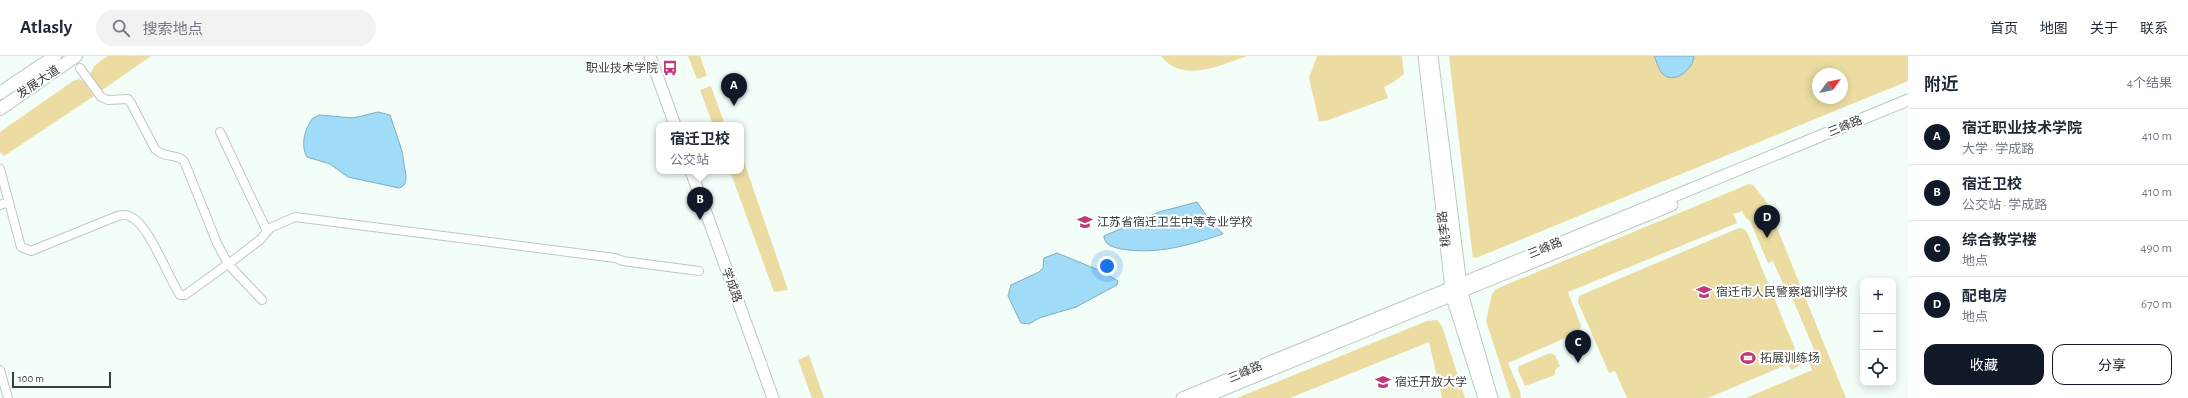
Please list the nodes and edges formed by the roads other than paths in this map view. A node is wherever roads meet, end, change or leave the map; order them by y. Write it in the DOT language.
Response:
graph roads {
  1 [pos="55,56"];
  2 [pos="76,56"];
  3 [pos="650,56"];
  4 [pos="658,56"];
  5 [pos="1424,56"];
  6 [pos="1432,56"];
  7 [pos="80,68"];
  8 [pos="0,93"];
  9 [pos="1908,100"];
  10 [pos="0,108"];
  11 [pos="1908,108"];
  12 [pos="674,122"];
  13 [pos="682,122"];
  14 [pos="220,132"];
  15 [pos="0,169"];
  16 [pos="692,174"];
  17 [pos="700,174"];
  18 [pos="9,202"];
  19 [pos="0,205"];
  20 [pos="266,231"];
  21 [pos="228,264"];
  22 [pos="699,271"];
  23 [pos="1456,290"];
  24 [pos="262,300"];
  25 [pos="0,370"];
  26 [pos="8,398"];
  27 [pos="773,398"];
  28 [pos="781,398"];
  29 [pos="1182,398"];
  30 [pos="1203,398"];
  31 [pos="1484,398"];
  32 [pos="1492,398"];
  1 -- 8 [label="main road, 发展大道"];
  2 -- 10 [label="main road, 发展大道"];
  3 -- 12 [label="main road"];
  4 -- 13 [label="main road"];
  5 -- 23 [label="main road, 桃李路"];
  6 -- 23 [label="main road, 桃李路"];
  7 -- 21 [label="street"];
  9 -- 23 [label="main road, 三峰路"];
  11 -- 23 [label="main road, 三峰路"];
  14 -- 20 [label="street"];
  15 -- 18 [label="street"];
  16 -- 27 [label="main road, 学成路"];
  17 -- 28 [label="main road, 学成路"];
  18 -- 19 [label="street"];
  18 -- 21 [label="street"];
  20 -- 21 [label="street"];
  20 -- 22 [label="street"];
  21 -- 24 [label="street"];
  23 -- 29 [label="main road, 三峰路"];
  23 -- 30 [label="main road, 三峰路"];
  23 -- 31 [label="main road, 桃李路"];
  23 -- 32 [label="main road, 桃李路"];
  25 -- 26 [label="street"];
}
